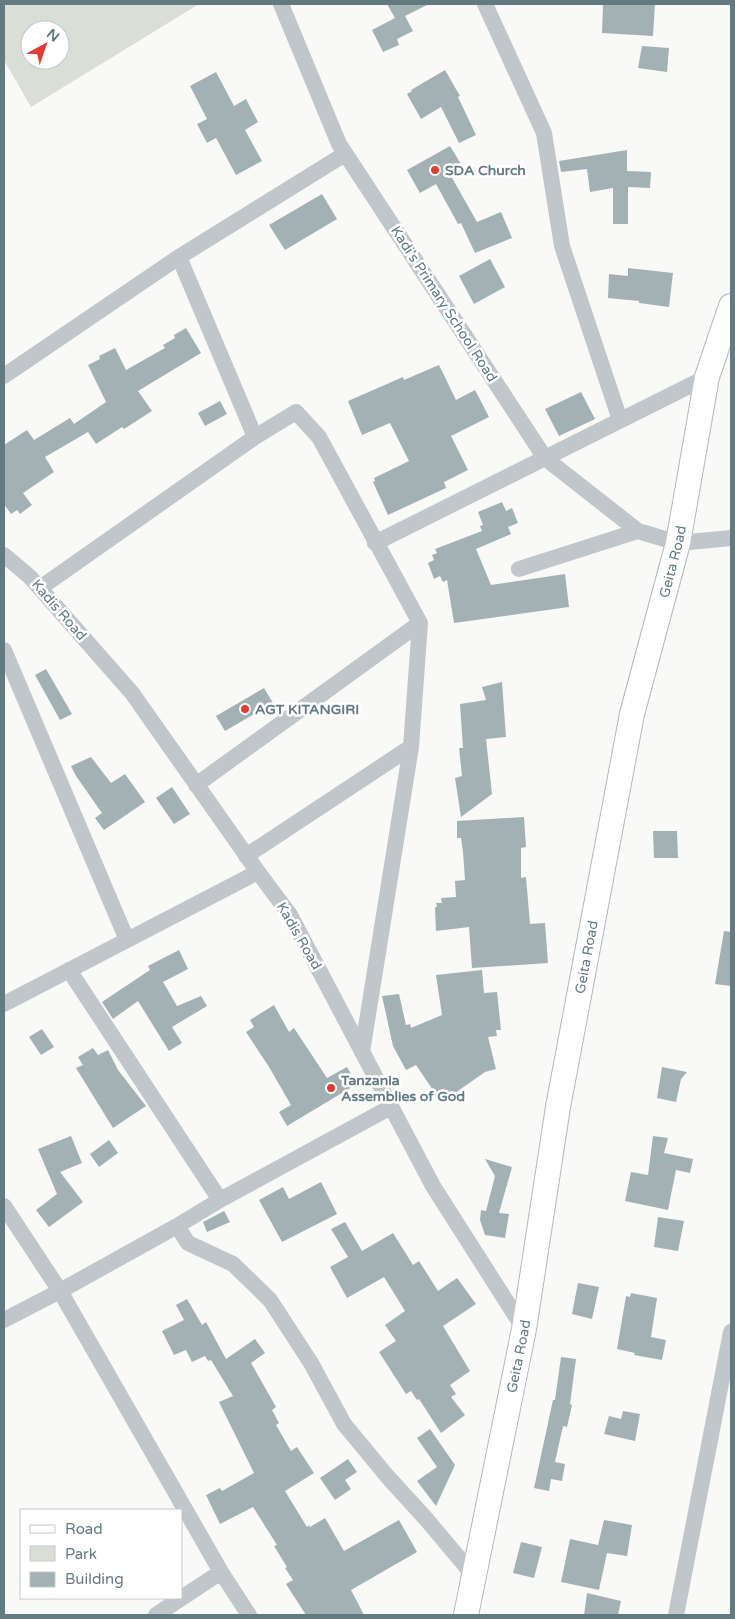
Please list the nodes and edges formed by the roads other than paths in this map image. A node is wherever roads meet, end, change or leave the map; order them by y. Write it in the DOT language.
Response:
graph roads {
  1 [pos="280,4"];
  2 [pos="492,7"];
  3 [pos="345,154"];
  4 [pos="179,257"];
  5 [pos="731,306"];
  6 [pos="4,376"];
  7 [pos="707,377"];
  8 [pos="620,420"];
  9 [pos="256,437"];
  10 [pos="545,458"];
  11 [pos="638,531"];
  12 [pos="731,538"];
  13 [pos="375,543"];
  14 [pos="678,543"];
  15 [pos="4,555"];
  16 [pos="519,569"];
  17 [pos="40,588"];
  18 [pos="420,623"];
  19 [pos="4,650"];
  20 [pos="410,747"];
  21 [pos="196,785"];
  22 [pos="246,856"];
  23 [pos="258,872"];
  24 [pos="127,940"];
  25 [pos="69,970"];
  26 [pos="4,1004"];
  27 [pos="362,1052"];
  28 [pos="391,1108"];
  29 [pos="220,1200"];
  30 [pos="4,1206"];
  31 [pos="177,1226"];
  32 [pos="60,1292"];
  33 [pos="4,1320"];
  34 [pos="524,1329"];
  35 [pos="731,1332"];
  36 [pos="221,1572"];
  37 [pos="474,1576"];
  38 [pos="182,1598"];
  39 [pos="180,1599"];
  40 [pos="156,1615"];
  41 [pos="249,1615"];
  42 [pos="466,1615"];
  43 [pos="676,1615"];
  1 -- 3 [label="street, Kadi's Primary School Road"];
  2 -- 8 [label="street"];
  3 -- 4 [label="street"];
  3 -- 10 [label="street, Kadi's Primary School Road"];
  4 -- 6 [label="street"];
  4 -- 9 [label="street"];
  5 -- 7 [label="main road, Geita Road"];
  7 -- 8 [label="street"];
  7 -- 14 [label="main road, Geita Road"];
  8 -- 10 [label="street"];
  9 -- 13 [label="street"];
  9 -- 17 [label="street"];
  10 -- 11 [label="street, Kadi's Primary School Road"];
  10 -- 13 [label="street"];
  11 -- 14 [label="street, Kadi's Primary School Road"];
  11 -- 16 [label="street"];
  12 -- 14 [label="street"];
  13 -- 18 [label="street"];
  14 -- 34 [label="main road, Geita Road"];
  15 -- 17 [label="street, Kadis Road"];
  17 -- 21 [label="street, Kadis Road"];
  18 -- 20 [label="street"];
  18 -- 21 [label="street"];
  19 -- 24 [label="street"];
  20 -- 22 [label="street"];
  20 -- 27 [label="street"];
  21 -- 22 [label="street, Kadis Road"];
  22 -- 23 [label="street, Kadis Road"];
  23 -- 24 [label="street"];
  23 -- 27 [label="street, Kadis Road"];
  24 -- 25 [label="street"];
  25 -- 26 [label="street"];
  25 -- 29 [label="street"];
  27 -- 28 [label="street, Kadis Road"];
  28 -- 29 [label="street"];
  28 -- 34 [label="street, Kadis Road"];
  29 -- 31 [label="street"];
  30 -- 32 [label="street"];
  31 -- 32 [label="street"];
  31 -- 37 [label="street"];
  32 -- 33 [label="street"];
  32 -- 36 [label="street"];
  34 -- 37 [label="main road, Geita Road"];
  35 -- 43 [label="street"];
  36 -- 38 [label="street"];
  36 -- 41 [label="street"];
  37 -- 42 [label="main road, Geita Road"];
  39 -- 40 [label="street"];
}
